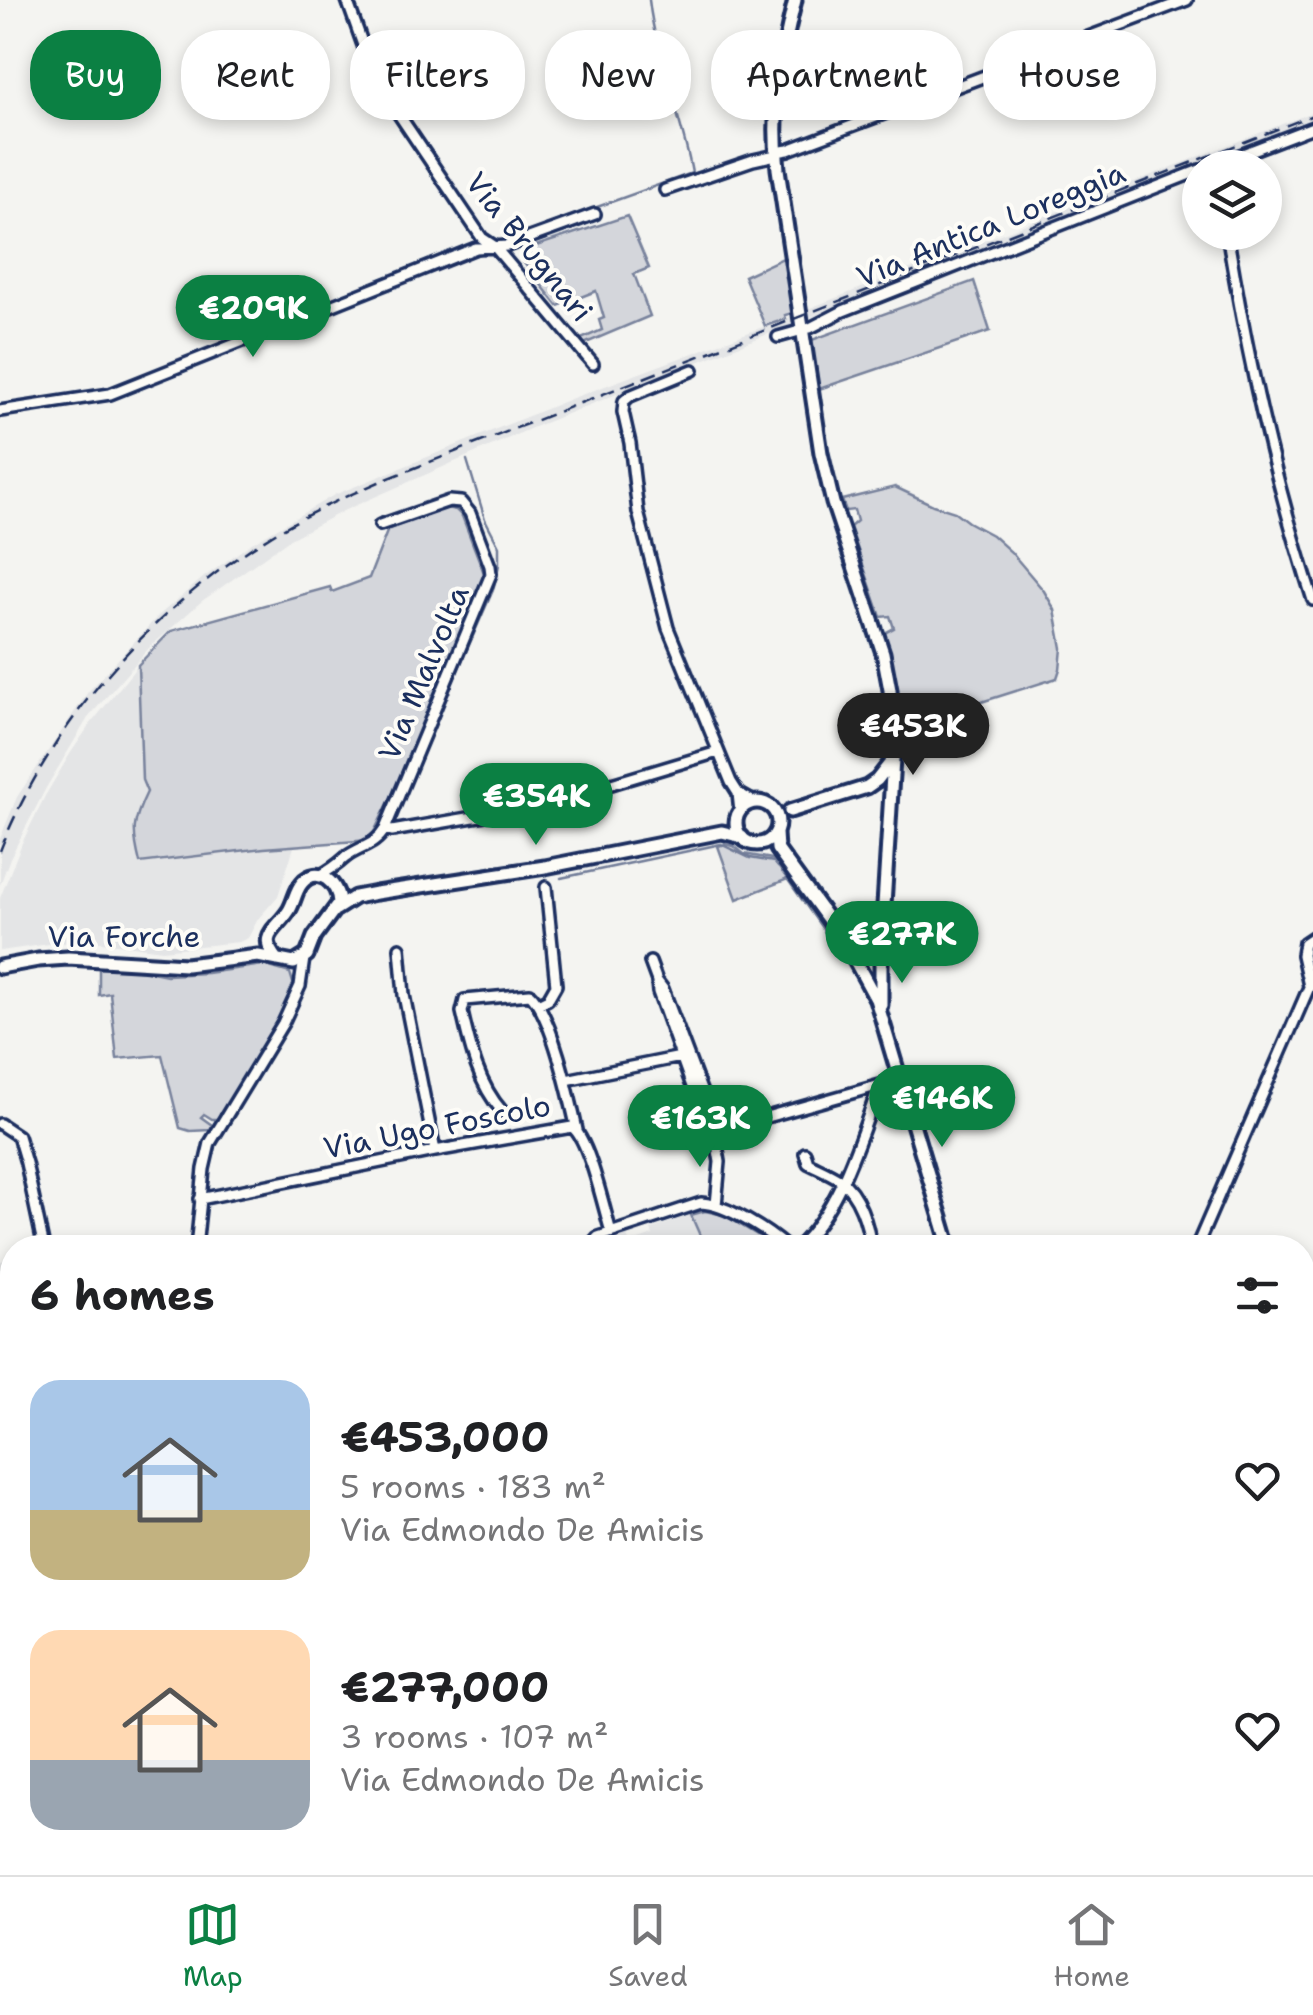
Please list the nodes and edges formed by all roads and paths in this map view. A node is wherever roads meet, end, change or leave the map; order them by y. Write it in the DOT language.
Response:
graph roads {
  1 [pos="347,0"];
  2 [pos="795,0"];
  3 [pos="1187,0"];
  4 [pos="1313,127"];
  5 [pos="1255,150"];
  6 [pos="776,154"];
  7 [pos="1182,177"];
  8 [pos="665,190"];
  9 [pos="596,214"];
  10 [pos="494,246"];
  11 [pos="1230,250"];
  12 [pos="802,330"];
  13 [pos="778,336"];
  14 [pos="593,364"];
  15 [pos="694,370"];
  16 [pos="0,411"];
  17 [pos="380,525"];
  18 [pos="1313,600"];
  19 [pos="892,746"];
  20 [pos="718,752"];
  21 [pos="868,786"];
  22 [pos="738,793"];
  23 [pos="838,795"];
  24 [pos="754,802"];
  25 [pos="890,803"];
  26 [pos="772,808"];
  27 [pos="790,811"];
  28 [pos="738,814"];
  29 [pos="386,829"];
  30 [pos="777,829"];
  31 [pos="722,832"];
  32 [pos="742,837"];
  33 [pos="759,844"];
  34 [pos="777,849"];
  35 [pos="336,866"];
  36 [pos="318,876"];
  37 [pos="546,887"];
  38 [pos="337,888"];
  39 [pos="355,897"];
  40 [pos="336,910"];
  41 [pos="1313,936"];
  42 [pos="268,940"];
  43 [pos="400,948"];
  44 [pos="882,954"];
  45 [pos="247,956"];
  46 [pos="304,958"];
  47 [pos="281,961"];
  48 [pos="650,962"];
  49 [pos="0,967"];
  50 [pos="860,968"];
  51 [pos="300,982"];
  52 [pos="1311,982"];
  53 [pos="538,1004"];
  54 [pos="882,1021"];
  55 [pos="685,1056"];
  56 [pos="566,1080"];
  57 [pos="898,1080"];
  58 [pos="879,1086"];
  59 [pos="502,1111"];
  60 [pos="0,1124"];
  61 [pos="577,1130"];
  62 [pos="713,1132"];
  63 [pos="435,1151"];
  64 [pos="805,1153"];
  65 [pos="842,1180"];
  66 [pos="200,1199"];
  67 [pos="716,1204"];
  68 [pos="611,1232"];
  69 [pos="41,1235"];
  70 [pos="197,1235"];
  71 [pos="605,1235"];
  72 [pos="767,1235"];
  73 [pos="808,1235"];
  74 [pos="870,1235"];
  75 [pos="946,1235"];
  76 [pos="1202,1235"];
  1 -- 10 [label="street, Via Brugnari"];
  2 -- 6 [label="street"];
  3 -- 6 [label="street"];
  4 -- 5 [label="street, Via Antica Loreggia"];
  6 -- 8 [label="street"];
  6 -- 12 [label="street"];
  7 -- 12 [label="street, Via Antica Loreggia"];
  9 -- 10 [label="street"];
  10 -- 14 [label="street, Via Brugnari"];
  10 -- 16 [label="street"];
  11 -- 18 [label="street"];
  12 -- 13 [label="street, Via Antica Loreggia"];
  12 -- 19 [label="street"];
  15 -- 20 [label="street"];
  17 -- 29 [label="street, Via Malvolta"];
  19 -- 21 [label="street"];
  19 -- 23 [label="street"];
  19 -- 25 [label="street"];
  20 -- 22 [label="street"];
  20 -- 29 [label="street"];
  21 -- 23 [label="street"];
  21 -- 25 [label="street"];
  22 -- 24 [label="street"];
  22 -- 28 [label="street"];
  23 -- 27 [label="street"];
  24 -- 26 [label="street"];
  24 -- 28 [label="street"];
  25 -- 44 [label="street"];
  26 -- 27 [label="street"];
  26 -- 30 [label="street"];
  27 -- 30 [label="street"];
  28 -- 31 [label="street"];
  28 -- 32 [label="street"];
  29 -- 35 [label="street"];
  30 -- 33 [label="street"];
  30 -- 34 [label="street"];
  31 -- 32 [label="street"];
  31 -- 39 [label="street"];
  32 -- 33 [label="street"];
  33 -- 34 [label="street"];
  34 -- 50 [label="street"];
  35 -- 36 [label="street"];
  35 -- 38 [label="street"];
  36 -- 38 [label="street"];
  36 -- 42 [label="street, Via Forche"];
  37 -- 53 [label="street"];
  38 -- 39 [label="street"];
  38 -- 40 [label="street"];
  39 -- 40 [label="street"];
  40 -- 46 [label="street"];
  41 -- 52 [label="street"];
  42 -- 45 [label="street, Via Forche"];
  42 -- 47 [label="street"];
  43 -- 63 [label="street"];
  44 -- 50 [label="street"];
  44 -- 54 [label="street"];
  45 -- 47 [label="street, Via Forche"];
  45 -- 49 [label="street, Via Forche"];
  46 -- 47 [label="street"];
  46 -- 51 [label="street"];
  47 -- 51 [label="street"];
  48 -- 55 [label="street"];
  50 -- 54 [label="street"];
  51 -- 66 [label="street"];
  52 -- 76 [label="street"];
  53 -- 56 [label="street"];
  53 -- 59 [label="street"];
  54 -- 57 [label="street"];
  55 -- 56 [label="street"];
  55 -- 62 [label="street"];
  56 -- 61 [label="street"];
  57 -- 58 [label="street"];
  57 -- 75 [label="street"];
  58 -- 62 [label="street"];
  58 -- 65 [label="street"];
  60 -- 69 [label="street"];
  61 -- 63 [label="street, Via Ugo Foscolo"];
  61 -- 68 [label="street, Via Ugo Foscolo"];
  62 -- 67 [label="street"];
  63 -- 66 [label="street, Via Ugo Foscolo"];
  64 -- 65 [label="street"];
  65 -- 73 [label="street"];
  65 -- 74 [label="street"];
  66 -- 70 [label="street"];
  67 -- 68 [label="street"];
  67 -- 72 [label="street"];
  68 -- 71 [label="street"];
}
